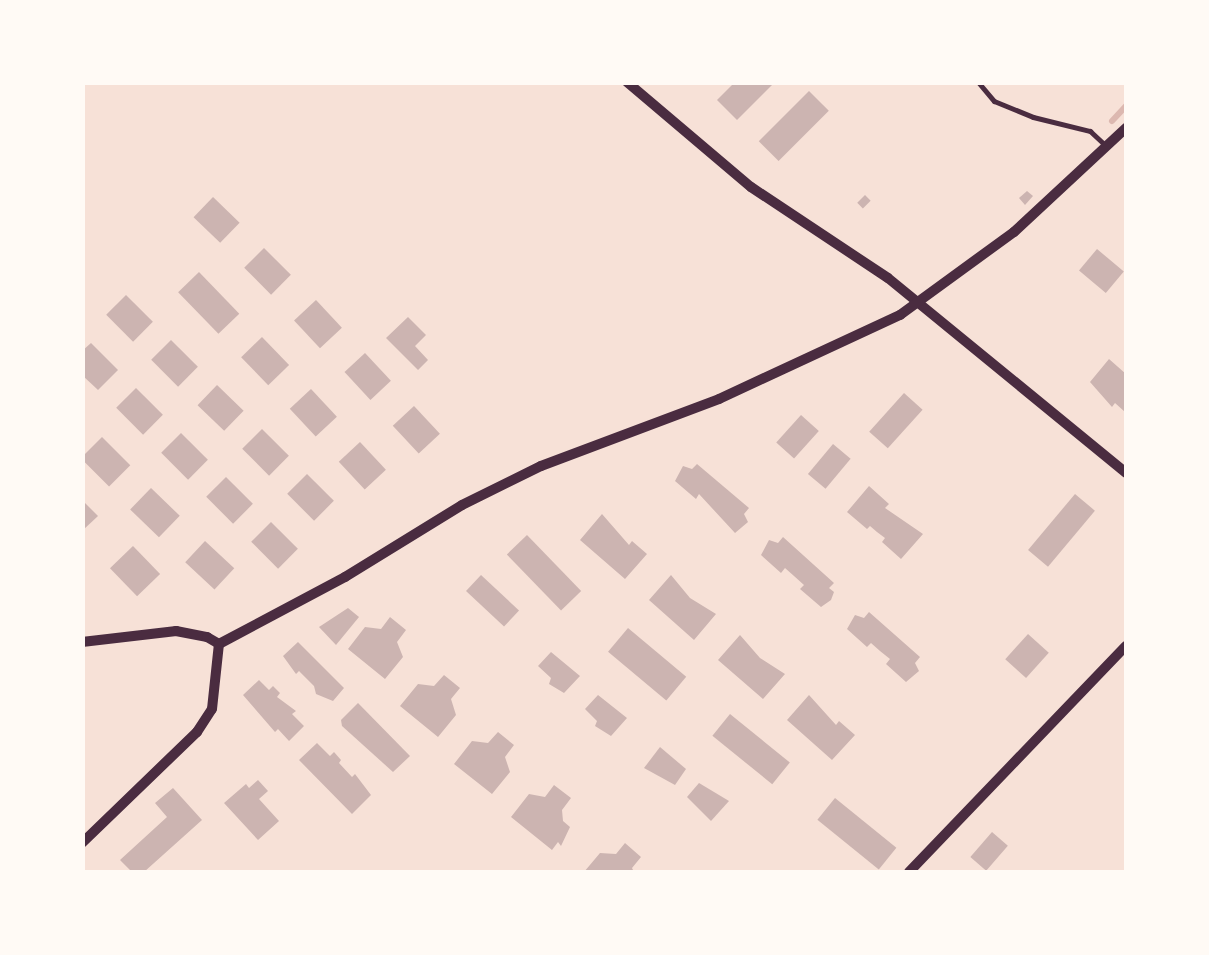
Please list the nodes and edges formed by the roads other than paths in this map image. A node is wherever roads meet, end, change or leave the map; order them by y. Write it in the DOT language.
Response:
graph roads {
  1 [pos="627,82"];
  2 [pos="978,82"];
  3 [pos="1126,128"];
  4 [pos="1107,146"];
  5 [pos="920,304"];
  6 [pos="1126,473"];
  7 [pos="82,642"];
  8 [pos="219,644"];
  9 [pos="1126,646"];
  10 [pos="82,842"];
  11 [pos="909,872"];
  1 -- 5 [label="street"];
  2 -- 4 [label="lane"];
  3 -- 4 [label="street"];
  4 -- 5 [label="street"];
  5 -- 6 [label="street"];
  5 -- 8 [label="street"];
  7 -- 8 [label="street"];
  8 -- 10 [label="street"];
  9 -- 11 [label="street"];
}
